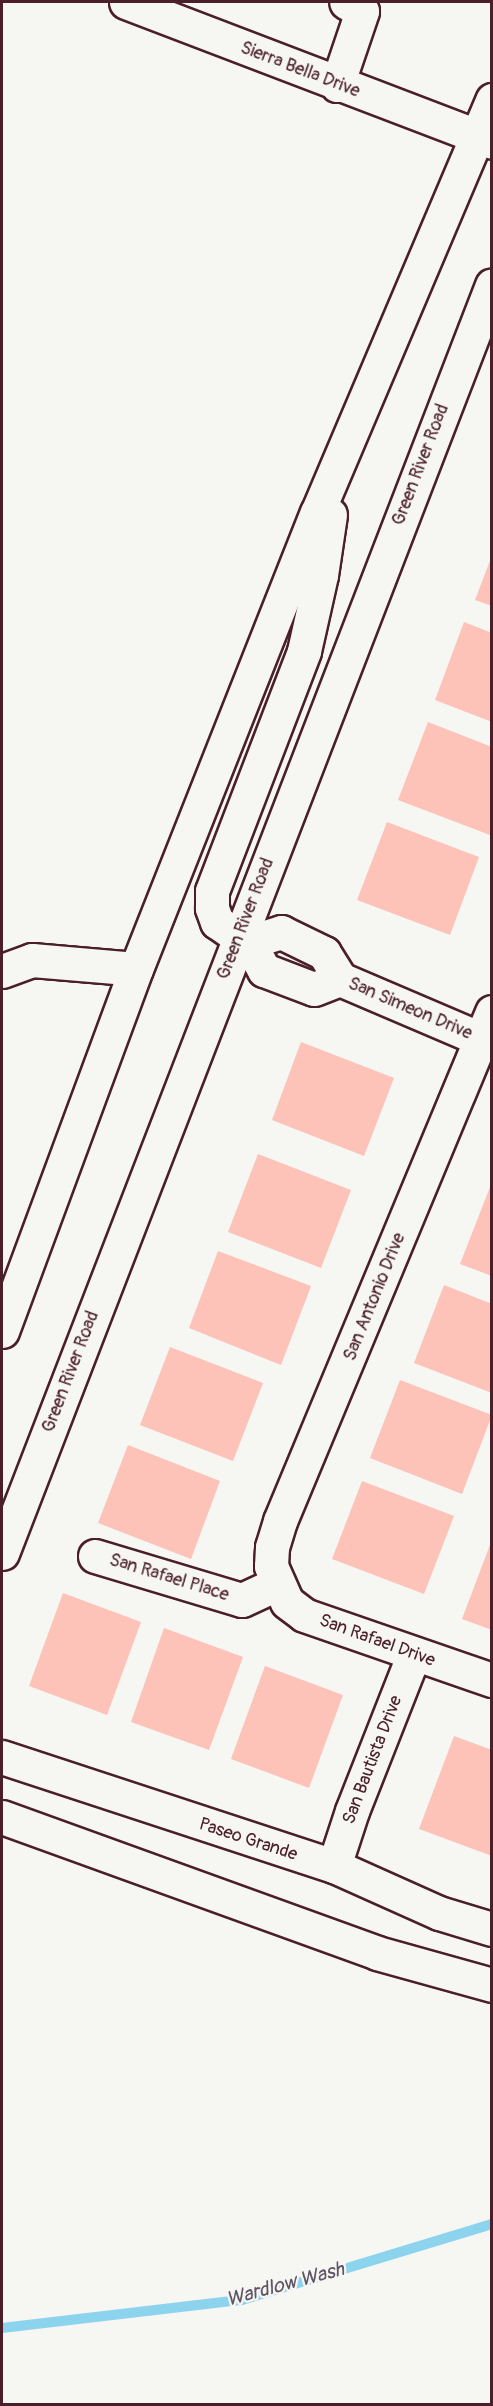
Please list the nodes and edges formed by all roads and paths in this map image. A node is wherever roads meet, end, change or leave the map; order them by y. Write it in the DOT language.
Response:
graph roads {
  1 [pos="126,2"];
  2 [pos="346,2"];
  3 [pos="337,84"];
  4 [pos="492,100"];
  5 [pos="484,139"];
  6 [pos="492,285"];
  7 [pos="336,469"];
  8 [pos="244,940"];
  9 [pos="136,969"];
  10 [pos="2,971"];
  11 [pos="486,1026"];
  12 [pos="2,1331"];
  13 [pos="2,1553"];
  14 [pos="95,1556"];
  15 [pos="276,1584"];
  16 [pos="414,1656"];
  17 [pos="492,1680"];
  18 [pos="2,1757"];
  19 [pos="2,1817"];
  20 [pos="334,1866"];
  21 [pos="492,1929"];
  22 [pos="492,1985"];
  1 -- 3 [label="main road, Sierra Bella Drive"];
  2 -- 3 [label="main road"];
  3 -- 5 [label="main road, Sierra Bella Drive"];
  4 -- 5 [label="main road"];
  5 -- 7 [label="main road"];
  6 -- 8 [label="main road, Green River Road"];
  7 -- 8 [label="main road"];
  7 -- 9 [label="main road"];
  8 -- 11 [label="main road, San Simeon Drive"];
  8 -- 13 [label="main road, Green River Road"];
  9 -- 10 [label="main road"];
  9 -- 12 [label="main road"];
  11 -- 15 [label="main road, San Antonio Drive"];
  14 -- 15 [label="main road, San Rafael Place"];
  15 -- 16 [label="main road, San Rafael Drive"];
  16 -- 17 [label="main road, San Rafael Drive"];
  16 -- 20 [label="main road, San Bautista Drive"];
  18 -- 20 [label="main road, Paseo Grande"];
  19 -- 22 [label="main road"];
  20 -- 21 [label="main road, Paseo Grande"];
}
